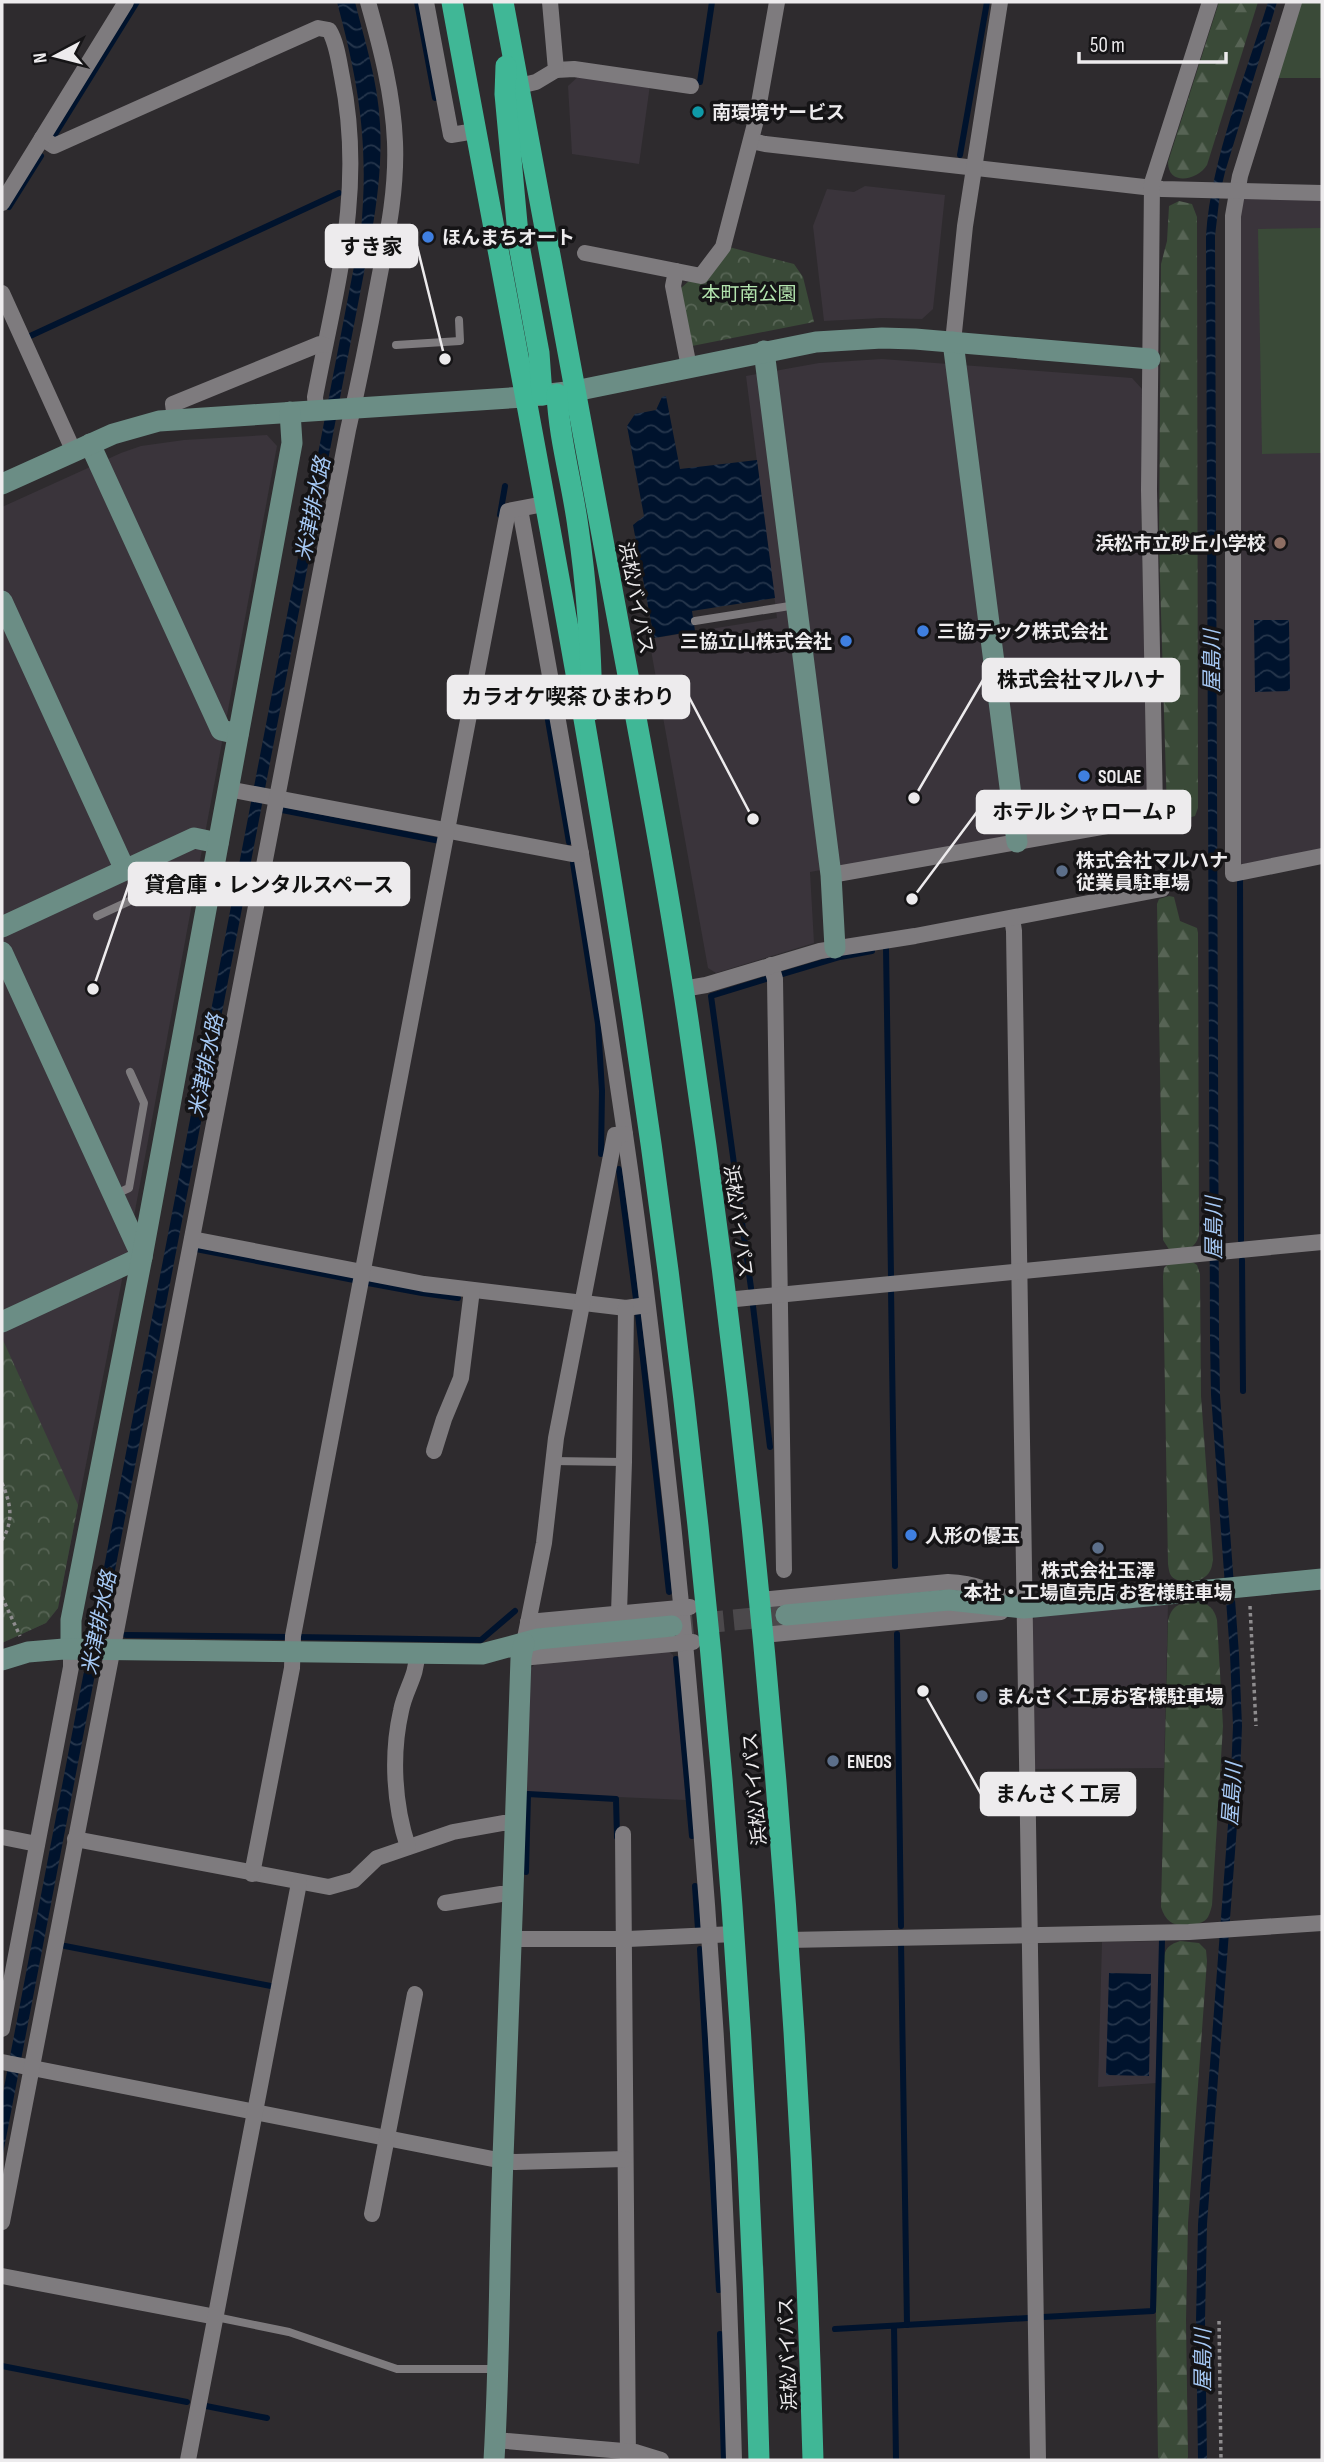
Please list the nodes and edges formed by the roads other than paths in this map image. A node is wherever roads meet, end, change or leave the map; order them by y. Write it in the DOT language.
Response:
graph roads {
  1 [pos="126,2"];
  2 [pos="368,2"];
  3 [pos="426,2"];
  4 [pos="452,2"];
  5 [pos="550,2"];
  6 [pos="777,2"];
  7 [pos="1000,2"];
  8 [pos="1210,2"];
  9 [pos="1294,2"];
  10 [pos="505,12"];
  11 [pos="556,71"];
  12 [pos="519,86"];
  13 [pos="691,86"];
  14 [pos="475,131"];
  15 [pos="42,138"];
  16 [pos="751,141"];
  17 [pos="974,168"];
  18 [pos="1152,188"];
  19 [pos="1232,192"];
  20 [pos="1322,193"];
  21 [pos="2,202"];
  22 [pos="585,253"];
  23 [pos="676,271"];
  24 [pos="2,293"];
  25 [pos="459,320"];
  26 [pos="953,342"];
  27 [pos="325,345"];
  28 [pos="396,345"];
  29 [pos="764,351"];
  30 [pos="1150,359"];
  31 [pos="689,367"];
  32 [pos="549,394"];
  33 [pos="350,408"];
  34 [pos="317,410"];
  35 [pos="290,412"];
  36 [pos="175,419"];
  37 [pos="82,448"];
  38 [pos="2,484"];
  39 [pos="544,504"];
  40 [pos="520,509"];
  41 [pos="2,601"];
  42 [pos="796,605"];
  43 [pos="695,621"];
  44 [pos="238,733"];
  45 [pos="594,779"];
  46 [pos="237,791"];
  47 [pos="273,798"];
  48 [pos="446,831"];
  49 [pos="1017,842"];
  50 [pos="218,843"];
  51 [pos="581,853"];
  52 [pos="1322,856"];
  53 [pos="125,870"];
  54 [pos="831,876"];
  55 [pos="210,886"];
  56 [pos="1162,888"];
  57 [pos="97,916"];
  58 [pos="1012,918"];
  59 [pos="2,927"];
  60 [pos="835,948"];
  61 [pos="2,952"];
  62 [pos="771,965"];
  63 [pos="683,989"];
  64 [pos="130,1072"];
  65 [pos="625,1134"];
  66 [pos="113,1195"];
  67 [pos="192,1240"];
  68 [pos="1322,1242"];
  69 [pos="142,1257"];
  70 [pos="1019,1271"];
  71 [pos="362,1273"];
  72 [pos="472,1290"];
  73 [pos="780,1294"];
  74 [pos="726,1300"];
  75 [pos="582,1303"];
  76 [pos="647,1305"];
  77 [pos="626,1308"];
  78 [pos="2,1322"];
  79 [pos="434,1451"];
  80 [pos="552,1461"];
  81 [pos="624,1462"];
  82 [pos="784,1533"];
  83 [pos="784,1570"];
  84 [pos="1322,1579"];
  85 [pos="775,1604"];
  86 [pos="706,1605"];
  87 [pos="1024,1608"];
  88 [pos="619,1613"];
  89 [pos="679,1625"];
  90 [pos="763,1635"];
  91 [pos="709,1640"];
  92 [pos="524,1641"];
  93 [pos="74,1649"];
  94 [pos="111,1650"];
  95 [pos="292,1652"];
  96 [pos="417,1653"];
  97 [pos="2,1660"];
  98 [pos="514,1823"];
  99 [pos="623,1834"];
  100 [pos="2,1837"];
  101 [pos="75,1839"];
  102 [pos="37,1844"];
  103 [pos="408,1847"];
  104 [pos="252,1874"];
  105 [pos="299,1883"];
  106 [pos="512,1894"];
  107 [pos="445,1903"];
  108 [pos="1322,1923"];
  109 [pos="734,1934"];
  110 [pos="1030,1935"];
  111 [pos="709,1936"];
  112 [pos="512,1939"];
  113 [pos="623,1939"];
  114 [pos="788,1940"];
  115 [pos="415,1994"];
  116 [pos="2,2029"];
  117 [pos="2,2062"];
  118 [pos="28,2067"];
  119 [pos="255,2112"];
  120 [pos="387,2137"];
  121 [pos="625,2159"];
  122 [pos="503,2161"];
  123 [pos="372,2214"];
  124 [pos="2,2222"];
  125 [pos="2,2276"];
  126 [pos="216,2317"];
  127 [pos="498,2370"];
  128 [pos="494,2450"];
  129 [pos="628,2456"];
  130 [pos="188,2460"];
  131 [pos="662,2460"];
  132 [pos="734,2460"];
  133 [pos="759,2460"];
  134 [pos="813,2460"];
  135 [pos="1038,2460"];
  1 -- 15 [label="street"];
  2 -- 33 [label="street"];
  3 -- 14 [label="street"];
  4 -- 14 [label="highway, 浜松バイパス"];
  5 -- 11 [label="street"];
  6 -- 16 [label="street"];
  7 -- 17 [label="street"];
  8 -- 18 [label="street"];
  9 -- 19 [label="street"];
  10 -- 12 [label="highway, 浜松バイパス"];
  10 -- 32 [label="highway"];
  11 -- 12 [label="street"];
  11 -- 13 [label="street"];
  12 -- 32 [label="highway, 浜松バイパス"];
  14 -- 32 [label="highway, 浜松バイパス"];
  15 -- 21 [label="street"];
  15 -- 27 [label="street"];
  16 -- 17 [label="street"];
  16 -- 23 [label="street"];
  17 -- 18 [label="street"];
  17 -- 26 [label="street"];
  18 -- 19 [label="street"];
  18 -- 30 [label="street"];
  19 -- 20 [label="street"];
  19 -- 52 [label="street"];
  22 -- 23 [label="street"];
  23 -- 31 [label="street"];
  24 -- 37 [label="street"];
  25 -- 28 [label="lane"];
  26 -- 29 [label="street"];
  26 -- 30 [label="street"];
  26 -- 49 [label="street"];
  27 -- 34 [label="street"];
  27 -- 36 [label="street"];
  29 -- 31 [label="street"];
  29 -- 42 [label="street"];
  30 -- 49 [label="street"];
  31 -- 32 [label="street"];
  32 -- 33 [label="street"];
  32 -- 39 [label="highway, 浜松バイパス"];
  32 -- 45 [label="highway"];
  32 -- 63 [label="highway, 浜松バイパス"];
  33 -- 34 [label="street"];
  33 -- 47 [label="street"];
  34 -- 35 [label="street"];
  35 -- 36 [label="street"];
  35 -- 44 [label="street"];
  36 -- 37 [label="street"];
  37 -- 38 [label="street"];
  37 -- 44 [label="street"];
  39 -- 40 [label="street"];
  39 -- 45 [label="highway, 浜松バイパス"];
  40 -- 48 [label="street"];
  40 -- 51 [label="street"];
  41 -- 53 [label="street"];
  42 -- 43 [label="lane"];
  42 -- 54 [label="street"];
  44 -- 46 [label="street"];
  45 -- 86 [label="highway, 浜松バイパス"];
  46 -- 47 [label="street"];
  46 -- 50 [label="street"];
  47 -- 48 [label="street"];
  47 -- 67 [label="street"];
  48 -- 51 [label="street"];
  48 -- 71 [label="street"];
  49 -- 54 [label="street"];
  50 -- 53 [label="street"];
  50 -- 55 [label="street"];
  51 -- 65 [label="street"];
  53 -- 59 [label="street"];
  54 -- 60 [label="street"];
  55 -- 57 [label="lane"];
  55 -- 69 [label="street"];
  56 -- 58 [label="street"];
  58 -- 60 [label="street"];
  58 -- 70 [label="street"];
  60 -- 62 [label="street"];
  61 -- 66 [label="street"];
  62 -- 63 [label="street"];
  62 -- 73 [label="street"];
  63 -- 74 [label="highway, 浜松バイパス"];
  64 -- 66 [label="lane"];
  65 -- 75 [label="street"];
  65 -- 76 [label="street"];
  66 -- 69 [label="street"];
  67 -- 71 [label="street"];
  67 -- 94 [label="street"];
  68 -- 70 [label="street"];
  69 -- 78 [label="street"];
  69 -- 93 [label="street"];
  70 -- 73 [label="street"];
  70 -- 87 [label="street"];
  71 -- 72 [label="street"];
  71 -- 95 [label="street"];
  72 -- 75 [label="street"];
  72 -- 79 [label="street"];
  73 -- 74 [label="street"];
  73 -- 82 [label="street"];
  74 -- 85 [label="highway, 浜松バイパス"];
  75 -- 77 [label="street"];
  75 -- 80 [label="street"];
  76 -- 77 [label="street"];
  76 -- 89 [label="street"];
  77 -- 81 [label="street"];
  80 -- 81 [label="lane"];
  80 -- 92 [label="street"];
  81 -- 88 [label="street"];
  82 -- 83 [label="street"];
  82 -- 85 [label="street"];
  84 -- 87 [label="street"];
  85 -- 87 [label="street"];
  85 -- 90 [label="highway, 浜松バイパス"];
  86 -- 89 [label="street"];
  86 -- 91 [label="highway, 浜松バイパス"];
  87 -- 90 [label="street"];
  87 -- 110 [label="street"];
  88 -- 89 [label="street"];
  88 -- 92 [label="street"];
  89 -- 91 [label="street"];
  89 -- 92 [label="street"];
  89 -- 111 [label="street"];
  90 -- 114 [label="highway, 浜松バイパス"];
  91 -- 109 [label="highway, 浜松バイパス"];
  92 -- 96 [label="street"];
  92 -- 98 [label="street"];
  93 -- 94 [label="street"];
  93 -- 97 [label="street"];
  93 -- 102 [label="street"];
  94 -- 95 [label="street"];
  94 -- 101 [label="street"];
  95 -- 96 [label="street"];
  95 -- 104 [label="street"];
  96 -- 103 [label="street"];
  98 -- 103 [label="street"];
  98 -- 106 [label="street"];
  99 -- 113 [label="street"];
  100 -- 102 [label="street"];
  101 -- 104 [label="street"];
  101 -- 118 [label="street"];
  102 -- 116 [label="street"];
  103 -- 105 [label="street"];
  104 -- 105 [label="street"];
  105 -- 119 [label="street"];
  106 -- 107 [label="street"];
  106 -- 112 [label="street"];
  108 -- 110 [label="street"];
  109 -- 111 [label="street"];
  109 -- 133 [label="highway, 浜松バイパス"];
  110 -- 114 [label="street"];
  110 -- 135 [label="street"];
  111 -- 113 [label="street"];
  111 -- 132 [label="street"];
  112 -- 113 [label="street"];
  112 -- 122 [label="street"];
  113 -- 121 [label="street"];
  114 -- 134 [label="highway, 浜松バイパス"];
  115 -- 120 [label="street"];
  117 -- 118 [label="street"];
  118 -- 119 [label="street"];
  118 -- 124 [label="street"];
  119 -- 120 [label="street"];
  119 -- 126 [label="street"];
  120 -- 122 [label="street"];
  120 -- 123 [label="street"];
  121 -- 122 [label="street"];
  121 -- 129 [label="street"];
  122 -- 127 [label="street"];
  125 -- 126 [label="street"];
  126 -- 127 [label="lane"];
  126 -- 130 [label="street"];
  127 -- 128 [label="street"];
  128 -- 129 [label="street"];
  129 -- 131 [label="street"];
}
